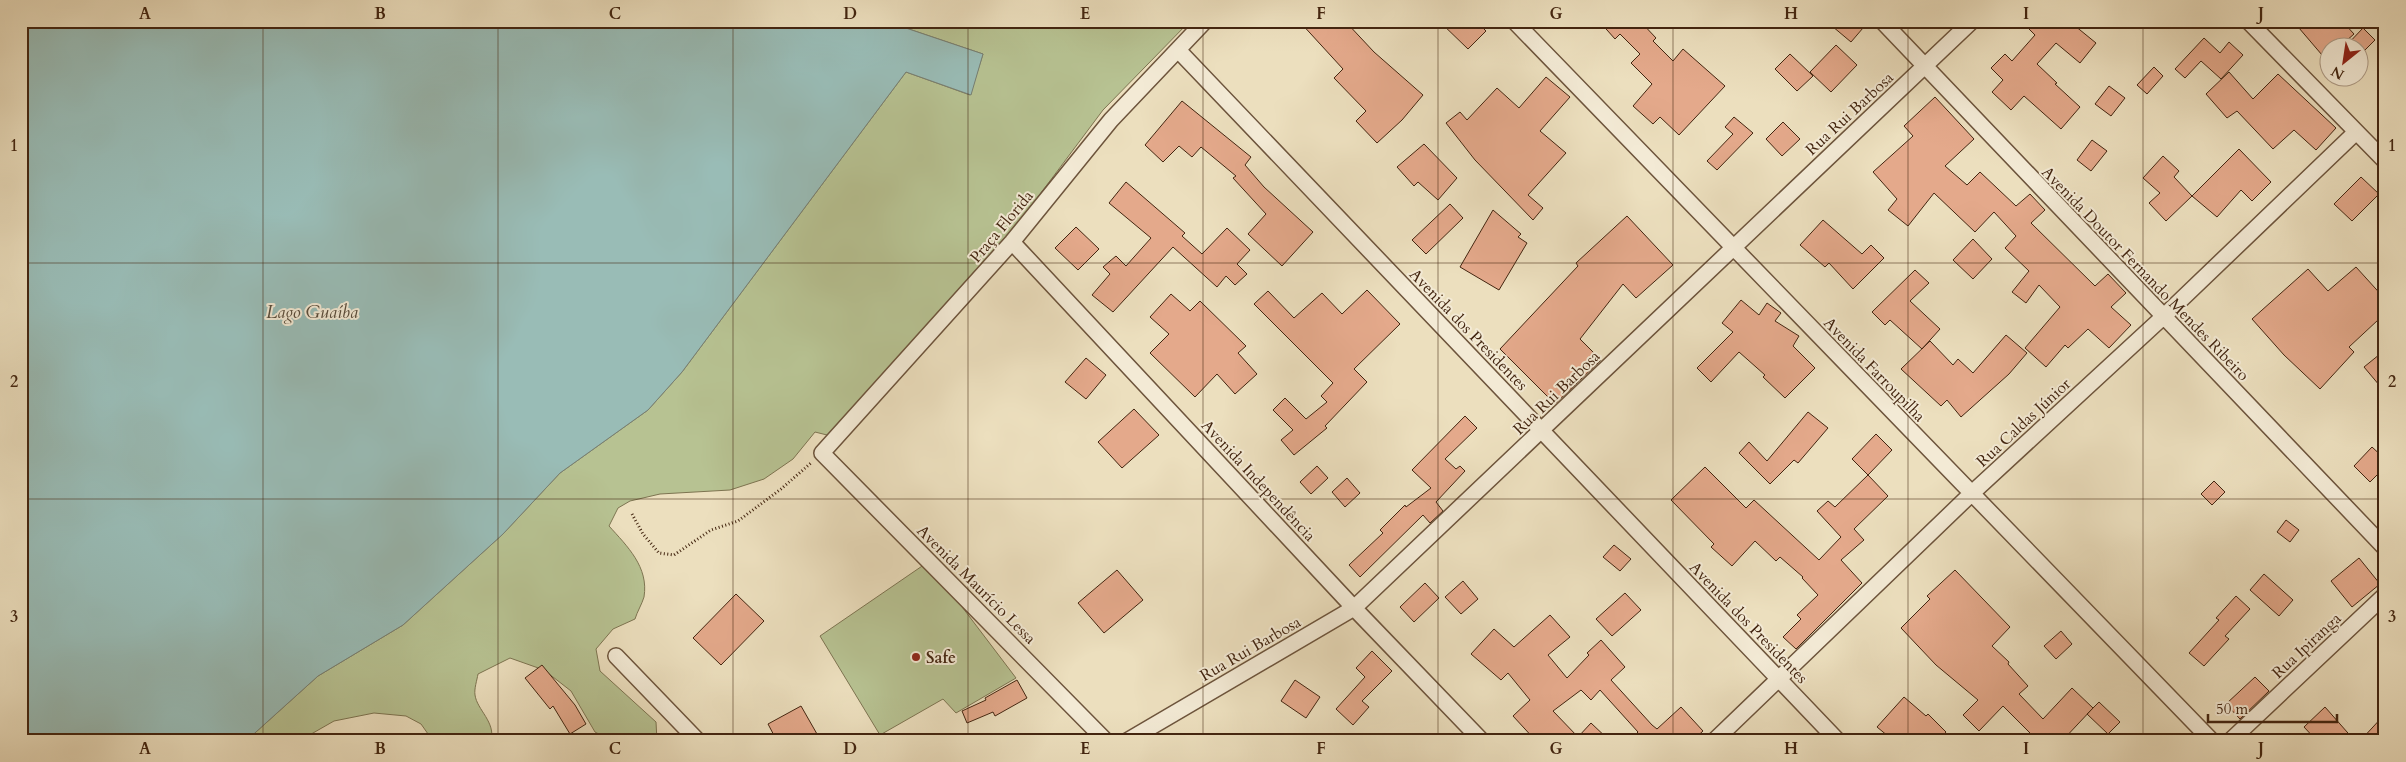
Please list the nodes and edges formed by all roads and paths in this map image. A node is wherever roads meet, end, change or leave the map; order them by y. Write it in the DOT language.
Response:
graph roads {
  1 [pos="1205,21"];
  2 [pos="1514,21"];
  3 [pos="1882,21"];
  4 [pos="1972,21"];
  5 [pos="2248,21"];
  6 [pos="1178,50"];
  7 [pos="1925,66"];
  8 [pos="2356,132"];
  9 [pos="2385,160"];
  10 [pos="1012,242"];
  11 [pos="1733,246"];
  12 [pos="2163,317"];
  13 [pos="1542,430"];
  14 [pos="822,453"];
  15 [pos="1971,494"];
  16 [pos="632,514"];
  17 [pos="2385,548"];
  18 [pos="2385,595"];
  19 [pos="1354,608"];
  20 [pos="616,656"];
  21 [pos="1779,679"];
  22 [pos="698,741"];
  23 [pos="1106,741"];
  24 [pos="1127,741"];
  25 [pos="1482,741"];
  26 [pos="1714,741"];
  27 [pos="1838,741"];
  28 [pos="2212,741"];
  29 [pos="2230,741"];
  1 -- 6 [label="street, Praça Florida"];
  2 -- 11 [label="street, Avenida Farroupilha"];
  3 -- 7 [label="street, Avenida Doutor Fernando Mendes Ribeiro"];
  4 -- 7 [label="street, Rua Rui Barbosa"];
  5 -- 8 [label="street"];
  6 -- 10 [label="street, Praça Florida"];
  6 -- 13 [label="street, Avenida dos Presidentes"];
  7 -- 11 [label="street, Rua Rui Barbosa"];
  7 -- 12 [label="street, Avenida Doutor Fernando Mendes Ribeiro"];
  8 -- 9 [label="street"];
  8 -- 12 [label="street, Rua Caldas Júnior"];
  10 -- 14 [label="street, Praça Florida"];
  10 -- 19 [label="street, Avenida Independência"];
  11 -- 13 [label="street, Rua Rui Barbosa"];
  11 -- 15 [label="street, Avenida Farroupilha"];
  12 -- 15 [label="street, Rua Caldas Júnior"];
  12 -- 17 [label="street, Avenida Doutor Fernando Mendes Ribeiro"];
  13 -- 19 [label="street, Rua Rui Barbosa"];
  13 -- 21 [label="street, Avenida dos Presidentes"];
  14 -- 16 [label="path"];
  14 -- 23 [label="street, Avenida Maurício Lessa"];
  15 -- 21 [label="street, Rua Caldas Júnior"];
  15 -- 28 [label="street, Avenida Farroupilha"];
  18 -- 29 [label="street, Rua Ipiranga"];
  19 -- 24 [label="street, Rua Rui Barbosa"];
  19 -- 25 [label="street, Avenida Independência"];
  20 -- 22 [label="street"];
  21 -- 26 [label="street, Rua Caldas Júnior"];
  21 -- 27 [label="street, Avenida dos Presidentes"];
}
